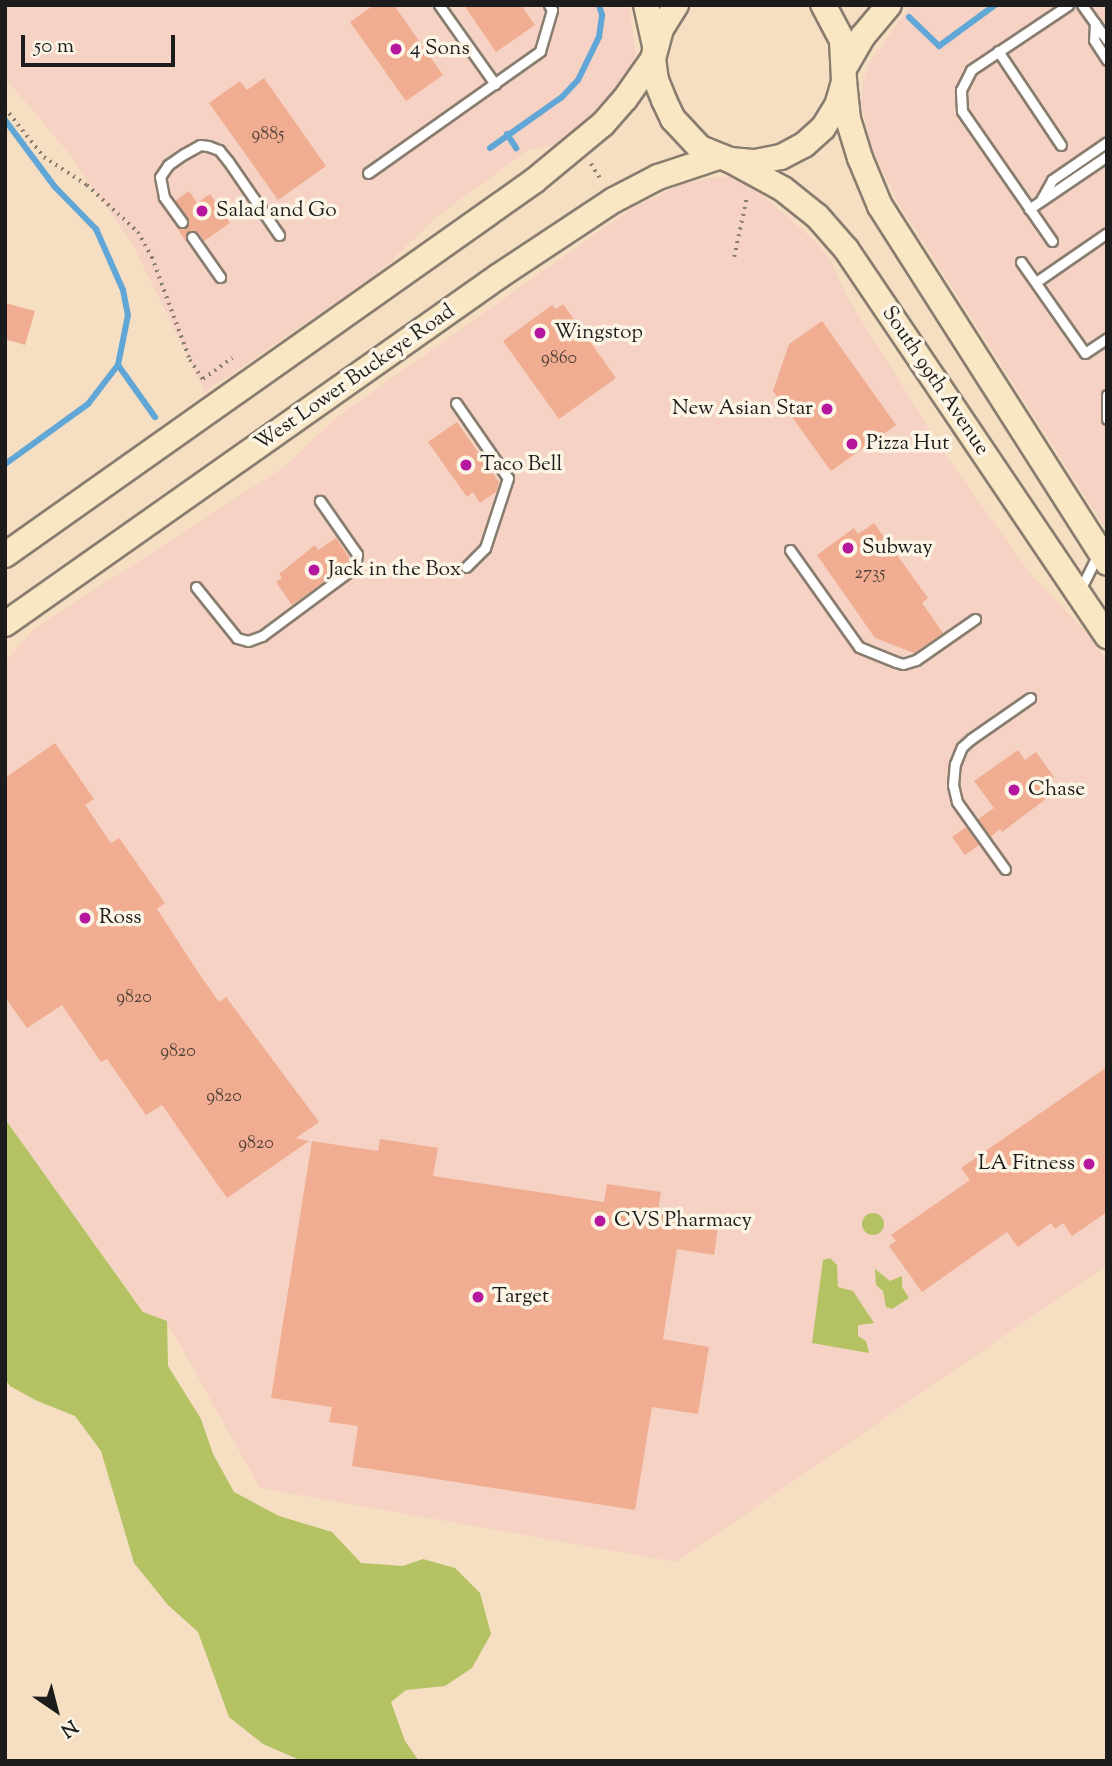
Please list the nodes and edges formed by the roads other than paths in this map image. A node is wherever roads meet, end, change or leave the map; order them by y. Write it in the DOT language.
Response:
graph roads {
  1 [pos="439,5"];
  2 [pos="549,5"];
  3 [pos="646,5"];
  4 [pos="676,5"];
  5 [pos="822,5"];
  6 [pos="889,5"];
  7 [pos="1068,5"];
  8 [pos="1082,5"];
  9 [pos="1095,23"];
  10 [pos="1107,40"];
  11 [pos="998,51"];
  12 [pos="654,53"];
  13 [pos="1107,60"];
  14 [pos="845,74"];
  15 [pos="495,83"];
  16 [pos="1107,142"];
  17 [pos="1061,145"];
  18 [pos="1107,156"];
  19 [pos="724,159"];
  20 [pos="368,173"];
  21 [pos="1040,202"];
  22 [pos="1030,209"];
  23 [pos="182,222"];
  24 [pos="1107,233"];
  25 [pos="279,235"];
  26 [pos="192,237"];
  27 [pos="1052,241"];
  28 [pos="1021,262"];
  29 [pos="220,277"];
  30 [pos="1036,282"];
  31 [pos="1107,338"];
  32 [pos="1107,395"];
  33 [pos="456,403"];
  34 [pos="1107,419"];
  35 [pos="320,501"];
  36 [pos="790,550"];
  37 [pos="5,555"];
  38 [pos="1103,557"];
  39 [pos="466,567"];
  40 [pos="196,587"];
  41 [pos="1078,593"];
  42 [pos="975,619"];
  43 [pos="5,624"];
  44 [pos="1107,636"];
  45 [pos="1030,698"];
  46 [pos="1005,869"];
  1 -- 15 [label="lane"];
  2 -- 15 [label="lane"];
  3 -- 12 [label="main road"];
  4 -- 12 [label="main road"];
  5 -- 14 [label="main road"];
  6 -- 14 [label="main road"];
  7 -- 11 [label="lane"];
  8 -- 9 [label="lane"];
  9 -- 10 [label="lane"];
  9 -- 13 [label="lane"];
  11 -- 17 [label="lane"];
  11 -- 22 [label="lane"];
  12 -- 19 [label="main road, South 99th Avenue"];
  12 -- 37 [label="main road"];
  14 -- 19 [label="main road, West Lower Buckeye Road"];
  14 -- 38 [label="main road"];
  15 -- 20 [label="lane"];
  16 -- 21 [label="lane"];
  18 -- 21 [label="lane"];
  19 -- 41 [label="main road, South 99th Avenue"];
  19 -- 43 [label="main road, West Lower Buckeye Road"];
  21 -- 22 [label="lane"];
  22 -- 27 [label="lane"];
  23 -- 25 [label="lane"];
  24 -- 30 [label="lane"];
  26 -- 29 [label="lane"];
  28 -- 30 [label="lane"];
  30 -- 31 [label="lane"];
  32 -- 34 [label="lane"];
  33 -- 39 [label="lane"];
  35 -- 40 [label="lane"];
  36 -- 42 [label="lane"];
  38 -- 41 [label="lane"];
  41 -- 44 [label="main road, South 99th Avenue"];
  45 -- 46 [label="lane"];
}
